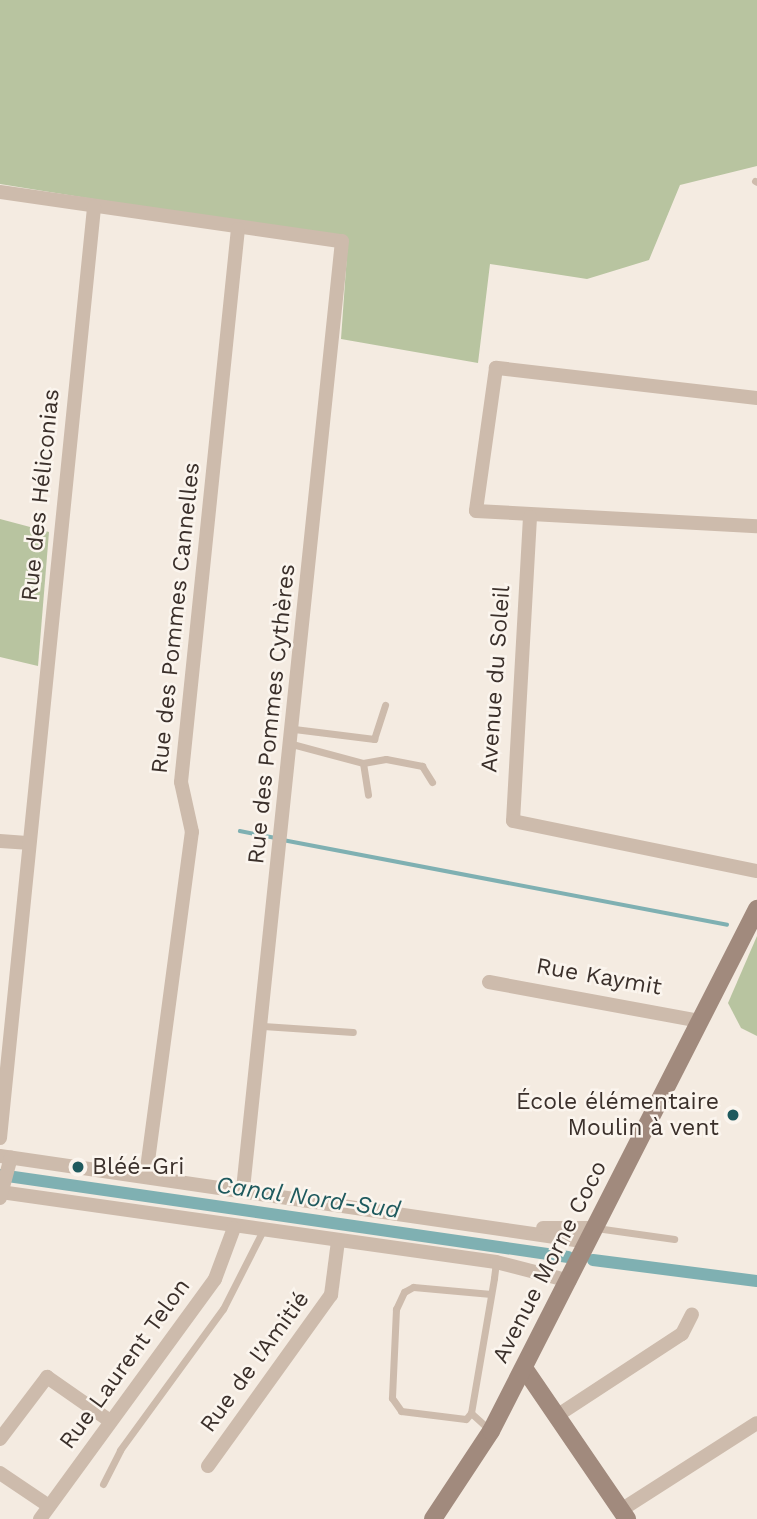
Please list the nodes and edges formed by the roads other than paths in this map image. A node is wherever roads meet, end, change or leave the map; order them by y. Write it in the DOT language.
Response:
graph roads {
  1 [pos="0,192"];
  2 [pos="94,207"];
  3 [pos="238,229"];
  4 [pos="757,398"];
  5 [pos="530,517"];
  6 [pos="757,526"];
  7 [pos="385,705"];
  8 [pos="294,729"];
  9 [pos="292,744"];
  10 [pos="363,763"];
  11 [pos="432,782"];
  12 [pos="368,795"];
  13 [pos="0,841"];
  14 [pos="27,843"];
  15 [pos="757,871"];
  16 [pos="757,909"];
  17 [pos="489,982"];
  18 [pos="700,1021"];
  19 [pos="263,1026"];
  20 [pos="353,1032"];
  21 [pos="0,1138"];
  22 [pos="7,1158"];
  23 [pos="146,1176"];
  24 [pos="243,1190"];
  25 [pos="2,1193"];
  26 [pos="234,1228"];
  27 [pos="262,1232"];
  28 [pos="592,1235"];
  29 [pos="674,1239"];
  30 [pos="338,1241"];
  31 [pos="496,1262"];
  32 [pos="570,1281"];
  33 [pos="491,1294"];
  34 [pos="692,1314"];
  35 [pos="524,1368"];
  36 [pos="471,1413"];
  37 [pos="558,1415"];
  38 [pos="110,1421"];
  39 [pos="757,1423"];
  40 [pos="491,1431"];
  41 [pos="0,1439"];
  42 [pos="208,1466"];
  43 [pos="0,1474"];
  44 [pos="103,1485"];
  45 [pos="49,1506"];
  46 [pos="624,1514"];
  47 [pos="40,1519"];
  48 [pos="433,1519"];
  1 -- 2 [label="street"];
  2 -- 3 [label="street"];
  2 -- 14 [label="street, Rue des Héliconias"];
  3 -- 8 [label="street, Rue des Pommes Cythères"];
  3 -- 23 [label="street, Rue des Pommes Cannelles"];
  4 -- 5 [label="street"];
  5 -- 6 [label="street"];
  5 -- 15 [label="street, Avenue du Soleil"];
  7 -- 8 [label="lane"];
  8 -- 9 [label="street, Rue des Pommes Cythères"];
  9 -- 10 [label="lane"];
  9 -- 19 [label="street, Rue des Pommes Cythères"];
  10 -- 11 [label="lane"];
  10 -- 12 [label="lane"];
  13 -- 14 [label="street"];
  14 -- 21 [label="street, Rue des Héliconias"];
  16 -- 18 [label="street, Avenue Morne Coco"];
  17 -- 18 [label="street, Rue Kaymit"];
  18 -- 28 [label="street, Avenue Morne Coco"];
  19 -- 20 [label="lane"];
  19 -- 24 [label="street, Rue des Pommes Cythères"];
  22 -- 23 [label="street"];
  22 -- 25 [label="street"];
  23 -- 24 [label="street"];
  24 -- 28 [label="street"];
  25 -- 26 [label="street"];
  26 -- 27 [label="street"];
  26 -- 38 [label="street, Rue Laurent Telon"];
  27 -- 30 [label="street"];
  27 -- 44 [label="lane"];
  28 -- 29 [label="lane"];
  28 -- 32 [label="street, Avenue Morne Coco"];
  30 -- 31 [label="street"];
  30 -- 42 [label="street, Rue de l'Amitié"];
  31 -- 32 [label="street"];
  31 -- 33 [label="lane"];
  32 -- 35 [label="street, Avenue Morne Coco"];
  33 -- 36 [label="lane"];
  33 -- 36 [label="lane"];
  34 -- 37 [label="street"];
  35 -- 37 [label="street"];
  35 -- 40 [label="street, Avenue Morne Coco"];
  36 -- 40 [label="lane"];
  37 -- 46 [label="street"];
  38 -- 41 [label="street"];
  38 -- 45 [label="street, Rue Laurent Telon"];
  39 -- 46 [label="street"];
  40 -- 48 [label="street, Avenue Morne Coco"];
  43 -- 45 [label="street"];
  45 -- 47 [label="street, Rue Laurent Telon"];
}
